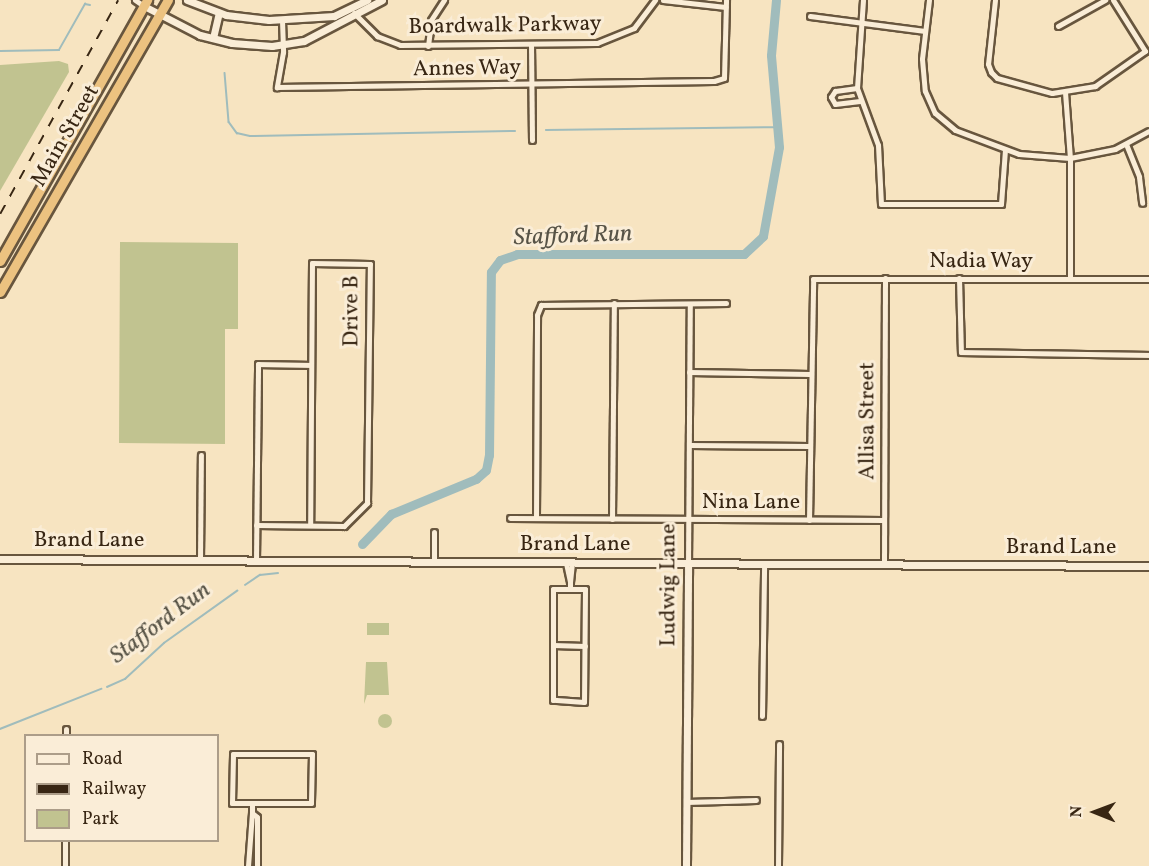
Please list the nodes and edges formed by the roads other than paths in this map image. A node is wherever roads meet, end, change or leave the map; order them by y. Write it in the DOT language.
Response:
graph roads {
  1 [pos="135,0"];
  2 [pos="168,0"];
  3 [pos="187,0"];
  4 [pos="367,0"];
  5 [pos="382,0"];
  6 [pos="444,0"];
  7 [pos="655,0"];
  8 [pos="663,0"];
  9 [pos="863,0"];
  10 [pos="929,0"];
  11 [pos="996,0"];
  12 [pos="1105,0"];
  13 [pos="1113,0"];
  14 [pos="145,3"];
  15 [pos="726,3"];
  16 [pos="351,9"];
  17 [pos="219,13"];
  18 [pos="159,15"];
  19 [pos="810,16"];
  20 [pos="356,17"];
  21 [pos="282,20"];
  22 [pos="860,22"];
  23 [pos="1058,26"];
  24 [pos="925,31"];
  25 [pos="213,38"];
  26 [pos="531,44"];
  27 [pos="284,45"];
  28 [pos="428,46"];
  29 [pos="531,85"];
  30 [pos="857,88"];
  31 [pos="1065,92"];
  32 [pos="860,101"];
  33 [pos="1149,131"];
  34 [pos="532,140"];
  35 [pos="1126,144"];
  36 [pos="1005,150"];
  37 [pos="1070,158"];
  38 [pos="1142,203"];
  39 [pos="0,261"];
  40 [pos="885,278"];
  41 [pos="959,278"];
  42 [pos="1070,279"];
  43 [pos="1149,279"];
  44 [pos="0,292"];
  45 [pos="614,303"];
  46 [pos="726,303"];
  47 [pos="690,304"];
  48 [pos="1149,355"];
  49 [pos="311,365"];
  50 [pos="689,372"];
  51 [pos="810,374"];
  52 [pos="689,445"];
  53 [pos="809,446"];
  54 [pos="201,455"];
  55 [pos="510,518"];
  56 [pos="536,518"];
  57 [pos="612,519"];
  58 [pos="688,519"];
  59 [pos="809,520"];
  60 [pos="884,520"];
  61 [pos="256,525"];
  62 [pos="310,525"];
  63 [pos="434,532"];
  64 [pos="0,559"];
  65 [pos="200,560"];
  66 [pos="256,560"];
  67 [pos="434,562"];
  68 [pos="569,563"];
  69 [pos="688,563"];
  70 [pos="764,564"];
  71 [pos="884,565"];
  72 [pos="1149,566"];
  73 [pos="570,589"];
  74 [pos="553,645"];
  75 [pos="585,646"];
  76 [pos="762,716"];
  77 [pos="779,744"];
  78 [pos="756,800"];
  79 [pos="686,802"];
  80 [pos="252,803"];
  81 [pos="252,813"];
  82 [pos="65,842"];
  83 [pos="64,866"];
  84 [pos="248,866"];
  85 [pos="257,866"];
  86 [pos="686,866"];
  87 [pos="778,866"];
  1 -- 14 [label="street"];
  2 -- 18 [label="highway, Main Street"];
  3 -- 17 [label="street"];
  4 -- 16 [label="street"];
  5 -- 20 [label="street"];
  6 -- 28 [label="street"];
  7 -- 26 [label="street, Boardwalk Parkway"];
  8 -- 15 [label="street"];
  9 -- 22 [label="street"];
  10 -- 24 [label="street"];
  11 -- 31 [label="street"];
  12 -- 23 [label="street"];
  13 -- 31 [label="street"];
  14 -- 18 [label="street"];
  14 -- 39 [label="highway, Main Street"];
  15 -- 29 [label="street, Annes Way"];
  16 -- 20 [label="street, Boardwalk Parkway"];
  16 -- 21 [label="street"];
  17 -- 21 [label="street"];
  17 -- 25 [label="street"];
  18 -- 25 [label="street"];
  18 -- 44 [label="highway, Main Street"];
  19 -- 22 [label="street"];
  20 -- 27 [label="street"];
  20 -- 28 [label="street, Boardwalk Parkway"];
  21 -- 27 [label="street, Annes Way"];
  22 -- 24 [label="street"];
  22 -- 30 [label="street"];
  24 -- 36 [label="street"];
  25 -- 27 [label="street"];
  26 -- 28 [label="street, Boardwalk Parkway"];
  26 -- 29 [label="street"];
  27 -- 29 [label="street, Annes Way"];
  29 -- 34 [label="street"];
  30 -- 32 [label="street"];
  30 -- 32 [label="street"];
  31 -- 37 [label="street"];
  32 -- 36 [label="street"];
  33 -- 35 [label="street"];
  35 -- 37 [label="street"];
  35 -- 38 [label="street"];
  36 -- 37 [label="street"];
  37 -- 42 [label="street"];
  40 -- 41 [label="street, Nadia Way"];
  40 -- 51 [label="street, Nadia Way"];
  40 -- 60 [label="street, Allisa Street"];
  41 -- 42 [label="street, Nadia Way"];
  41 -- 48 [label="street"];
  42 -- 43 [label="street, Nadia Way"];
  45 -- 47 [label="street"];
  45 -- 56 [label="street"];
  45 -- 57 [label="street"];
  46 -- 47 [label="street"];
  47 -- 50 [label="street, Ludwig Lane"];
  49 -- 61 [label="street"];
  49 -- 62 [label="street, Drive B"];
  49 -- 62 [label="street, Drive B"];
  50 -- 51 [label="street"];
  50 -- 52 [label="street, Ludwig Lane"];
  51 -- 53 [label="street"];
  52 -- 53 [label="street"];
  52 -- 58 [label="street, Ludwig Lane"];
  53 -- 59 [label="street"];
  54 -- 65 [label="street"];
  55 -- 56 [label="street, Nina Lane"];
  56 -- 57 [label="street, Nina Lane"];
  57 -- 58 [label="street, Nina Lane"];
  58 -- 59 [label="street, Nina Lane"];
  58 -- 69 [label="street, Ludwig Lane"];
  59 -- 60 [label="street, Nina Lane"];
  60 -- 71 [label="street, Allisa Street"];
  61 -- 62 [label="street"];
  61 -- 66 [label="street"];
  63 -- 67 [label="street"];
  64 -- 65 [label="street, Brand Lane"];
  65 -- 66 [label="street, Brand Lane"];
  66 -- 67 [label="street, Brand Lane"];
  67 -- 68 [label="street, Brand Lane"];
  68 -- 69 [label="street, Brand Lane"];
  68 -- 73 [label="street"];
  69 -- 70 [label="street, Brand Lane"];
  69 -- 79 [label="street, Ludwig Lane"];
  70 -- 71 [label="street, Brand Lane"];
  70 -- 76 [label="street"];
  71 -- 72 [label="street, Brand Lane"];
  73 -- 74 [label="street"];
  73 -- 75 [label="street"];
  74 -- 75 [label="street"];
  74 -- 75 [label="street"];
  77 -- 87 [label="street"];
  78 -- 79 [label="street"];
  79 -- 86 [label="street, Ludwig Lane"];
  80 -- 80 [label="street"];
  80 -- 81 [label="street"];
  81 -- 84 [label="street"];
  81 -- 85 [label="street"];
  82 -- 83 [label="street"];
}
